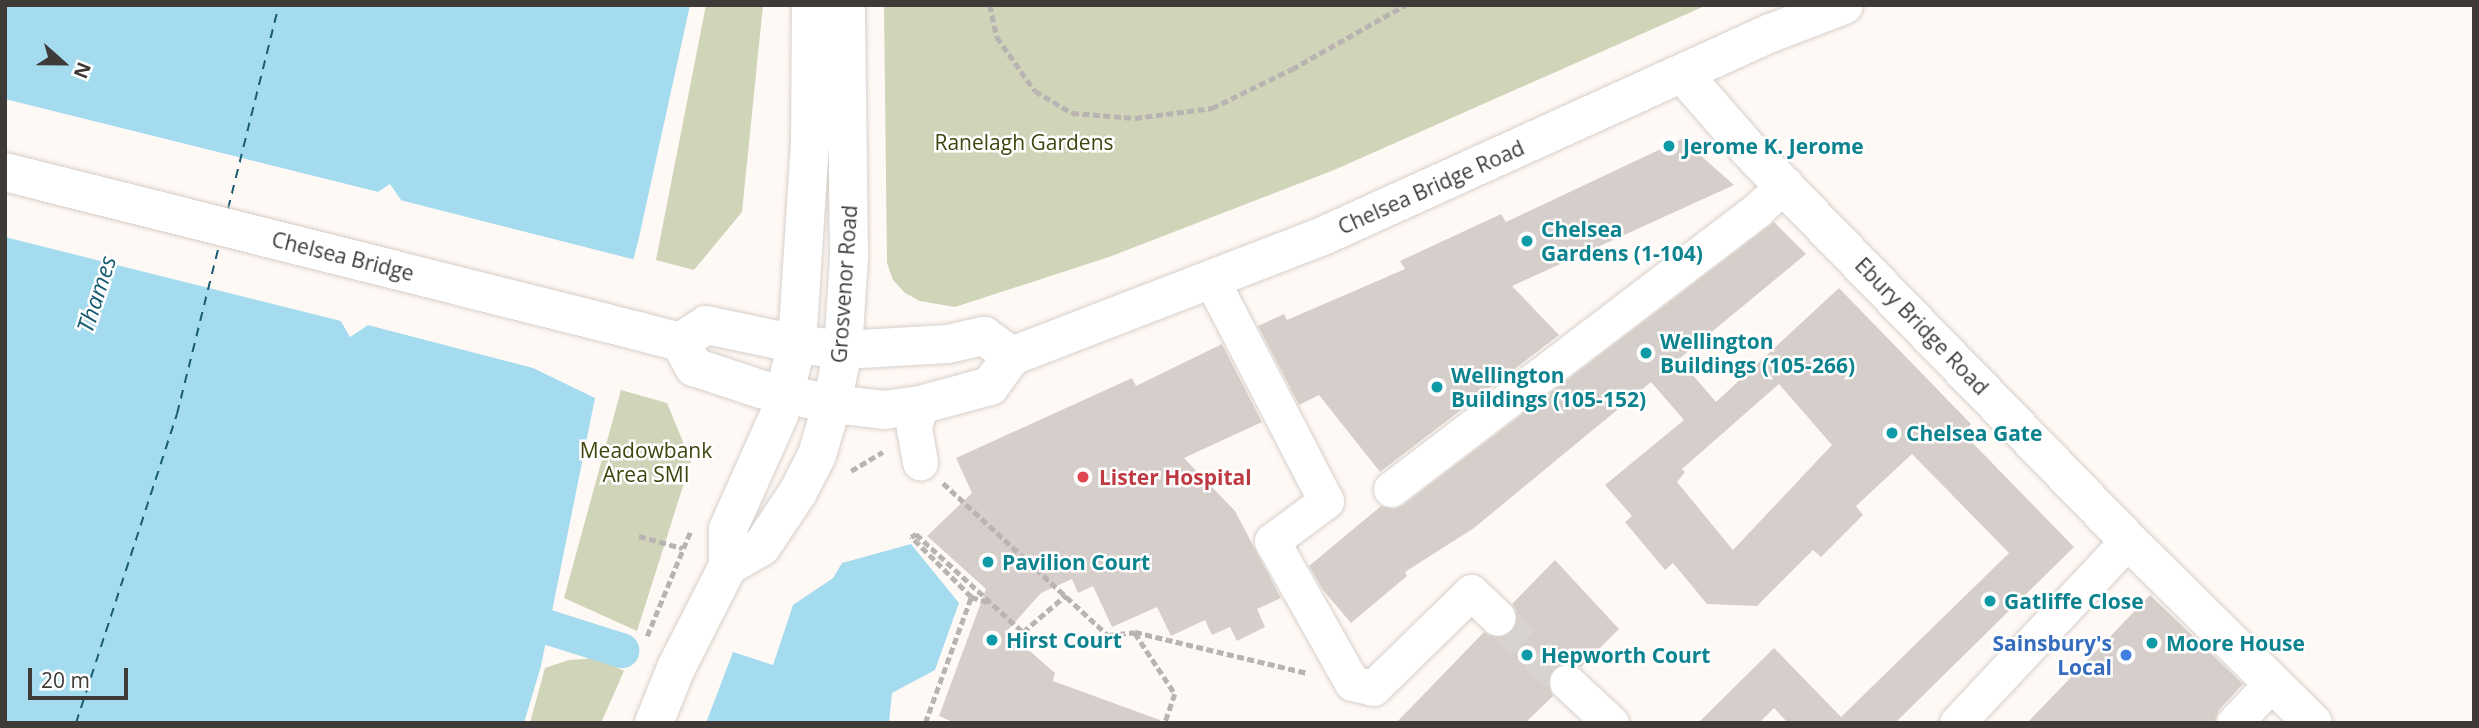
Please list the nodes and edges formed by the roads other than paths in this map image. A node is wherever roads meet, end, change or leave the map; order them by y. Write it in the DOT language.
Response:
graph roads {
  1 [pos="811,5"];
  2 [pos="846,5"];
  3 [pos="1844,5"];
  4 [pos="1684,74"];
  5 [pos="5,172"];
  6 [pos="1785,184"];
  7 [pos="1211,279"];
  8 [pos="680,342"];
  9 [pos="797,344"];
  10 [pos="843,350"];
  11 [pos="1012,356"];
  12 [pos="785,395"];
  13 [pos="832,404"];
  14 [pos="920,404"];
  15 [pos="920,463"];
  16 [pos="1391,489"];
  17 [pos="2128,540"];
  18 [pos="728,566"];
  19 [pos="1498,618"];
  20 [pos="1567,682"];
  21 [pos="2271,684"];
  22 [pos="654,723"];
  23 [pos="1611,723"];
  24 [pos="1957,723"];
  25 [pos="2234,723"];
  26 [pos="2313,723"];
  1 -- 9 [label="main road, Grosvenor Road"];
  2 -- 10 [label="main road, Grosvenor Road"];
  3 -- 4 [label="main road, Chelsea Bridge Road"];
  4 -- 6 [label="main road, Ebury Bridge Road"];
  4 -- 7 [label="main road, Chelsea Bridge Road"];
  5 -- 8 [label="main road, Chelsea Bridge"];
  6 -- 16 [label="street"];
  6 -- 17 [label="main road, Ebury Bridge Road"];
  7 -- 11 [label="main road, Chelsea Bridge Road"];
  7 -- 19 [label="street"];
  8 -- 9 [label="main road"];
  8 -- 12 [label="main road"];
  9 -- 10 [label="main road"];
  9 -- 12 [label="main road, Grosvenor Road"];
  10 -- 11 [label="main road"];
  10 -- 13 [label="main road, Grosvenor Road"];
  11 -- 14 [label="main road"];
  12 -- 13 [label="main road"];
  12 -- 18 [label="main road, Grosvenor Road"];
  13 -- 14 [label="main road"];
  13 -- 18 [label="main road, Grosvenor Road"];
  14 -- 15 [label="street"];
  17 -- 21 [label="main road, Ebury Bridge Road"];
  17 -- 24 [label="street"];
  18 -- 22 [label="main road, Grosvenor Road"];
  20 -- 23 [label="street"];
  21 -- 25 [label="street"];
  21 -- 26 [label="main road, Ebury Bridge Road"];
}
